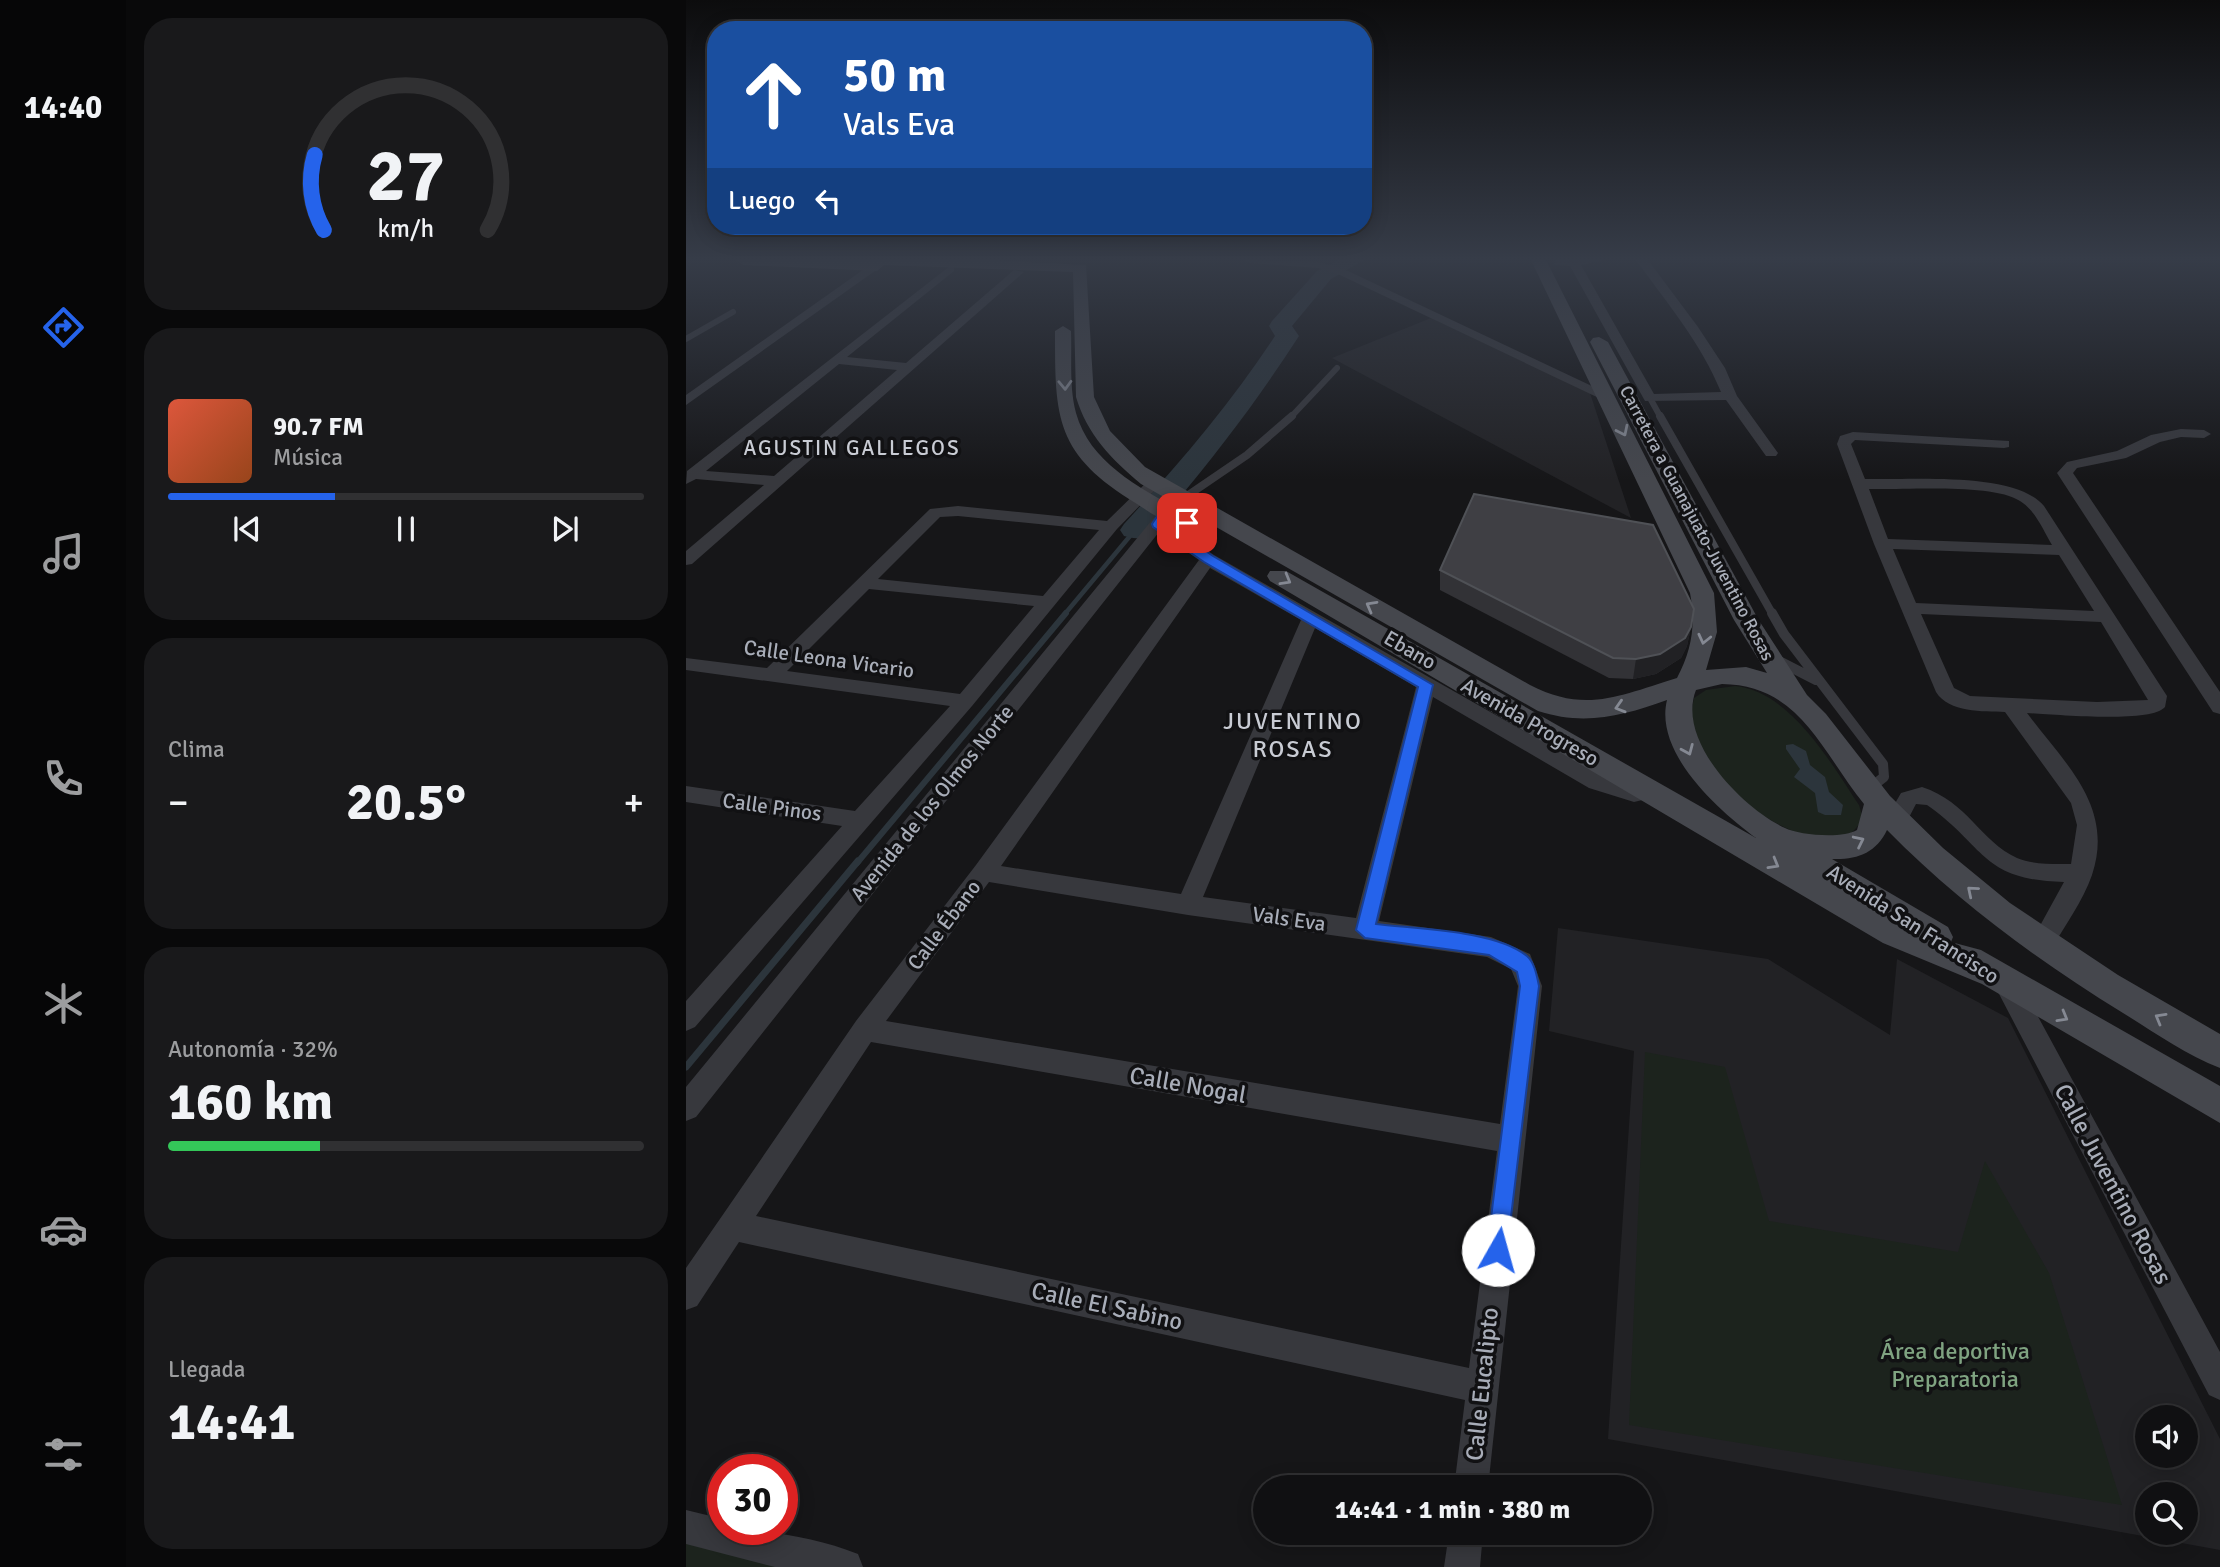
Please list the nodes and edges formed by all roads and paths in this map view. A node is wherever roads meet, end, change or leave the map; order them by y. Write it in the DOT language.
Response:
graph roads {
  1 [pos="775,333"];
  2 [pos="870,333"];
  3 [pos="949,333"];
  4 [pos="1063,333"];
  5 [pos="1077,333"];
  6 [pos="1473,333"];
  7 [pos="1585,333"];
  8 [pos="1598,333"];
  9 [pos="1607,333"];
  10 [pos="1696,333"];
  11 [pos="836,360"];
  12 [pos="910,367"];
  13 [pos="1337,368"];
  14 [pos="1606,396"];
  15 [pos="1730,396"];
  16 [pos="1650,398"];
  17 [pos="686,401"];
  18 [pos="2204,434"];
  19 [pos="2004,444"];
  20 [pos="1771,453"];
  21 [pos="689,476"];
  22 [pos="777,481"];
  23 [pos="1860,484"];
  24 [pos="1159,501"];
  25 [pos="1111,526"];
  26 [pos="1882,544"];
  27 [pos="2064,550"];
  28 [pos="1208,559"];
  29 [pos="686,560"];
  30 [pos="864,583"];
  31 [pos="1045,602"];
  32 [pos="1910,608"];
  33 [pos="2107,617"];
  34 [pos="1310,618"];
  35 [pos="1767,656"];
  36 [pos="686,664"];
  37 [pos="1437,668"];
  38 [pos="773,674"];
  39 [pos="1821,683"];
  40 [pos="1685,685"];
  41 [pos="965,701"];
  42 [pos="2011,706"];
  43 [pos="2220,707"];
  44 [pos="1804,709"];
  45 [pos="686,795"];
  46 [pos="1660,798"];
  47 [pos="1882,803"];
  48 [pos="858,820"];
  49 [pos="1769,833"];
  50 [pos="985,872"];
  51 [pos="2081,874"];
  52 [pos="1188,905"];
  53 [pos="1365,930"];
  54 [pos="2042,944"];
  55 [pos="1995,977"];
  56 [pos="686,1019"];
  57 [pos="865,1029"];
  58 [pos="1524,1031"];
  59 [pos="2220,1052"];
  60 [pos="2220,1106"];
  61 [pos="686,1108"];
  62 [pos="1511,1140"];
  63 [pos="732,1226"];
  64 [pos="686,1295"];
  65 [pos="2220,1384"];
  66 [pos="1482,1387"];
  67 [pos="1472,1475"];
  68 [pos="686,1527"];
  69 [pos="1465,1545"];
  70 [pos="845,1567"];
  71 [pos="1462,1567"];
  1 -- 17 [label="street"];
  2 -- 11 [label="street"];
  3 -- 12 [label="street"];
  4 -- 24 [label="main road, Avenida Progreso, one-way"];
  5 -- 24 [label="main road, Avenida Progreso"];
  6 -- 14 [label="street"];
  7 -- 14 [label="main road, Carretera a Guanajuato-Juventino Rosas"];
  8 -- 35 [label="main road, Carretera a Guanajuato-Juventino Rosas"];
  9 -- 16 [label="street"];
  10 -- 15 [label="street"];
  11 -- 12 [label="street"];
  11 -- 21 [label="street"];
  12 -- 22 [label="street"];
  13 -- 24 [label="lane"];
  14 -- 40 [label="main road, Carretera a Guanajuato-Juventino Rosas, one-way"];
  15 -- 16 [label="street"];
  15 -- 20 [label="street"];
  16 -- 39 [label="lane"];
  18 -- 43 [label="street"];
  19 -- 23 [label="street"];
  21 -- 22 [label="street"];
  22 -- 29 [label="street"];
  23 -- 26 [label="street"];
  23 -- 27 [label="street"];
  24 -- 25 [label="street, Avenida de los Olmos Norte"];
  24 -- 28 [label="street, Ebano"];
  24 -- 37 [label="main road, Avenida Progreso"];
  24 -- 61 [label="street, Avenida de los Olmos Norte"];
  25 -- 30 [label="street"];
  25 -- 31 [label="street, Avenida de los Olmos Norte"];
  26 -- 27 [label="street"];
  26 -- 32 [label="street"];
  27 -- 33 [label="street"];
  28 -- 34 [label="street, Ebano"];
  28 -- 50 [label="street, Calle Ébano"];
  30 -- 31 [label="street"];
  30 -- 38 [label="street"];
  31 -- 41 [label="street, Avenida de los Olmos Norte"];
  32 -- 33 [label="street"];
  32 -- 42 [label="street"];
  33 -- 42 [label="street"];
  34 -- 37 [label="street, Ebano"];
  34 -- 52 [label="street"];
  35 -- 39 [label="lane"];
  35 -- 44 [label="main road, Carretera a Guanajuato-Juventino Rosas"];
  36 -- 38 [label="street, Calle Leona Vicario"];
  40 -- 37 [label="main road, Avenida Progreso, one-way"];
  37 -- 46 [label="main road, Avenida Progreso"];
  37 -- 53 [label="street"];
  38 -- 41 [label="street, Calle Leona Vicario"];
  39 -- 47 [label="lane"];
  40 -- 44 [label="main road, Avenida Progreso"];
  40 -- 49 [label="main road, Avenida San Francisco, one-way"];
  41 -- 48 [label="street, Avenida de los Olmos Norte"];
  42 -- 51 [label="street"];
  44 -- 47 [label="main road"];
  45 -- 48 [label="street, Calle Pinos"];
  46 -- 49 [label="main road"];
  46 -- 55 [label="main road, one-way"];
  49 -- 47 [label="main road, one-way"];
  47 -- 51 [label="street"];
  54 -- 47 [label="main road, one-way"];
  48 -- 56 [label="street, Avenida de los Olmos Norte"];
  49 -- 55 [label="main road, Avenida San Francisco"];
  50 -- 52 [label="street, Vals Eva"];
  50 -- 57 [label="street, Calle Ébano"];
  51 -- 54 [label="street"];
  52 -- 53 [label="street, Vals Eva"];
  53 -- 58 [label="street, Vals Eva"];
  59 -- 54 [label="main road, one-way"];
  55 -- 60 [label="main road, Avenida San Francisco, one-way"];
  55 -- 65 [label="street, Calle Juventino Rosas"];
  57 -- 62 [label="street, Calle Nogal"];
  57 -- 63 [label="street, Calle Ébano"];
  58 -- 62 [label="street, Calle Eucalipto"];
  62 -- 66 [label="street, Calle Eucalipto"];
  63 -- 64 [label="street, Calle Ébano"];
  63 -- 66 [label="street, Calle El Sabino"];
  66 -- 67 [label="street, Calle Eucalipto"];
  68 -- 70 [label="street"];
  69 -- 71 [label="street"];
}
